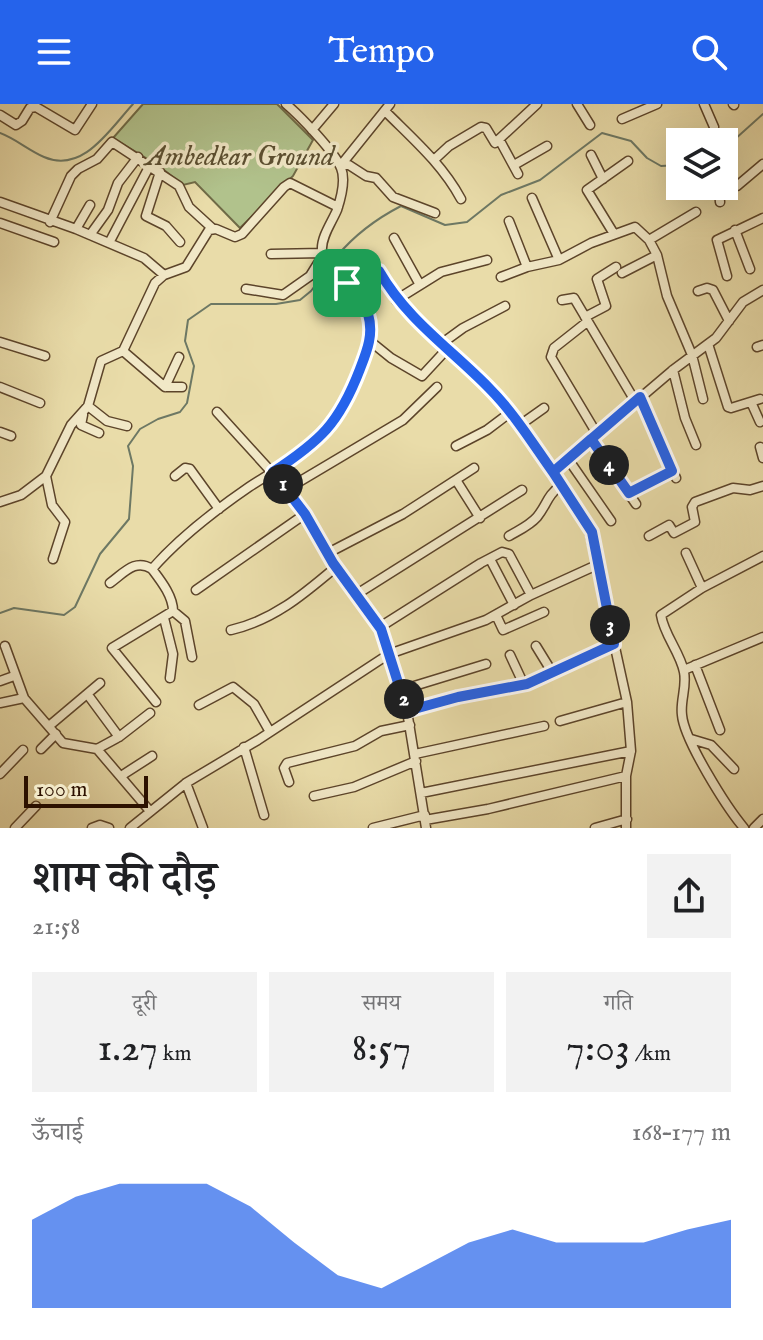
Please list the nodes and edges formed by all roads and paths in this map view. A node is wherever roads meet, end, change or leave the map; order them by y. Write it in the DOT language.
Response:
graph roads {
  1 [pos="92,104"];
  2 [pos="334,104"];
  3 [pos="537,104"];
  4 [pos="577,104"];
  5 [pos="657,104"];
  6 [pos="704,104"];
  7 [pos="290,105"];
  8 [pos="388,108"];
  9 [pos="0,115"];
  10 [pos="622,119"];
  11 [pos="590,125"];
  12 [pos="714,127"];
  13 [pos="312,130"];
  14 [pos="499,139"];
  15 [pos="547,146"];
  16 [pos="591,155"];
  17 [pos="138,157"];
  18 [pos="435,159"];
  19 [pos="628,161"];
  20 [pos="763,164"];
  21 [pos="150,165"];
  22 [pos="341,165"];
  23 [pos="160,172"];
  24 [pos="603,179"];
  25 [pos="738,185"];
  26 [pos="532,198"];
  27 [pos="461,199"];
  28 [pos="0,202"];
  29 [pos="90,205"];
  30 [pos="338,207"];
  31 [pos="696,212"];
  32 [pos="435,213"];
  33 [pos="763,218"];
  34 [pos="509,221"];
  35 [pos="50,222"];
  36 [pos="0,223"];
  37 [pos="212,228"];
  38 [pos="76,229"];
  39 [pos="735,230"];
  40 [pos="614,234"];
  41 [pos="90,235"];
  42 [pos="394,238"];
  43 [pos="649,240"];
  44 [pos="54,242"];
  45 [pos="180,242"];
  46 [pos="109,243"];
  47 [pos="271,254"];
  48 [pos="323,255"];
  49 [pos="657,255"];
  50 [pos="487,260"];
  51 [pos="559,260"];
  52 [pos="527,267"];
  53 [pos="750,269"];
  54 [pos="164,275"];
  55 [pos="727,276"];
  56 [pos="501,277"];
  57 [pos="347,283"];
  58 [pos="420,285"];
  59 [pos="246,289"];
  60 [pos="763,290"];
  61 [pos="698,291"];
  62 [pos="396,300"];
  63 [pos="562,300"];
  64 [pos="505,306"];
  65 [pos="586,320"];
  66 [pos="729,321"];
  67 [pos="370,341"];
  68 [pos="0,342"];
  69 [pos="708,344"];
  70 [pos="444,347"];
  71 [pos="123,351"];
  72 [pos="692,355"];
  73 [pos="45,356"];
  74 [pos="179,357"];
  75 [pos="673,370"];
  76 [pos="0,387"];
  77 [pos="165,387"];
  78 [pos="182,387"];
  79 [pos="437,387"];
  80 [pos="638,399"];
  81 [pos="703,399"];
  82 [pos="40,403"];
  83 [pos="86,408"];
  84 [pos="544,408"];
  85 [pos="217,412"];
  86 [pos="511,412"];
  87 [pos="760,422"];
  88 [pos="520,425"];
  89 [pos="127,426"];
  90 [pos="0,432"];
  91 [pos="99,433"];
  92 [pos="11,436"];
  93 [pos="594,436"];
  94 [pos="696,445"];
  95 [pos="456,446"];
  96 [pos="760,447"];
  97 [pos="763,458"];
  98 [pos="568,459"];
  99 [pos="474,468"];
  100 [pos="273,472"];
  101 [pos="553,472"];
  102 [pos="46,476"];
  103 [pos="175,476"];
  104 [pos="456,480"];
  105 [pos="561,485"];
  106 [pos="763,486"];
  107 [pos="287,489"];
  108 [pos="522,490"];
  109 [pos="629,493"];
  110 [pos="0,502"];
  111 [pos="636,504"];
  112 [pos="219,509"];
  113 [pos="305,514"];
  114 [pos="480,518"];
  115 [pos="611,521"];
  116 [pos="509,536"];
  117 [pos="649,536"];
  118 [pos="328,553"];
  119 [pos="686,553"];
  120 [pos="763,556"];
  121 [pos="53,559"];
  122 [pos="490,559"];
  123 [pos="599,564"];
  124 [pos="336,567"];
  125 [pos="152,569"];
  126 [pos="110,583"];
  127 [pos="702,588"];
  128 [pos="196,590"];
  129 [pos="357,594"];
  130 [pos="531,595"];
  131 [pos="514,605"];
  132 [pos="173,611"];
  133 [pos="544,612"];
  134 [pos="496,615"];
  135 [pos="164,618"];
  136 [pos="380,627"];
  137 [pos="231,630"];
  138 [pos="763,637"];
  139 [pos="614,644"];
  140 [pos="5,646"];
  141 [pos="536,646"];
  142 [pos="389,654"];
  143 [pos="510,655"];
  144 [pos="192,657"];
  145 [pos="486,664"];
  146 [pos="695,665"];
  147 [pos="684,670"];
  148 [pos="552,672"];
  149 [pos="14,676"];
  150 [pos="170,678"];
  151 [pos="0,681"];
  152 [pos="100,683"];
  153 [pos="524,685"];
  154 [pos="401,690"];
  155 [pos="88,695"];
  156 [pos="24,698"];
  157 [pos="156,702"];
  158 [pos="627,702"];
  159 [pos="0,703"];
  160 [pos="199,705"];
  161 [pos="407,711"];
  162 [pos="150,713"];
  163 [pos="560,721"];
  164 [pos="410,725"];
  165 [pos="49,726"];
  166 [pos="544,726"];
  167 [pos="720,730"];
  168 [pos="270,732"];
  169 [pos="56,734"];
  170 [pos="119,737"];
  171 [pos="691,739"];
  172 [pos="244,747"];
  173 [pos="41,749"];
  174 [pos="97,749"];
  175 [pos="23,750"];
  176 [pos="631,751"];
  177 [pos="152,756"];
  178 [pos="416,758"];
  179 [pos="734,769"];
  180 [pos="0,774"];
  181 [pos="121,776"];
  182 [pos="626,776"];
  183 [pos="289,782"];
  184 [pos="186,783"];
  185 [pos="421,793"];
  186 [pos="314,796"];
  187 [pos="36,806"];
  188 [pos="149,810"];
  189 [pos="264,815"];
  190 [pos="763,819"];
  191 [pos="426,821"];
  192 [pos="626,824"];
  193 [pos="15,828"];
  194 [pos="92,828"];
  195 [pos="109,828"];
  196 [pos="130,828"];
  197 [pos="203,828"];
  198 [pos="373,828"];
  199 [pos="595,828"];
  200 [pos="744,828"];
  201 [pos="754,828"];
  1 -- 9 [label="street"];
  2 -- 13 [label="street"];
  3 -- 14 [label="street"];
  4 -- 11 [label="street"];
  5 -- 10 [label="street"];
  6 -- 12 [label="street"];
  7 -- 13 [label="street"];
  8 -- 18 [label="street"];
  8 -- 22 [label="street"];
  13 -- 22 [label="street"];
  14 -- 15 [label="street"];
  14 -- 18 [label="street"];
  16 -- 24 [label="street"];
  17 -- 21 [label="street"];
  17 -- 35 [label="street"];
  17 -- 41 [label="street"];
  18 -- 27 [label="street"];
  19 -- 24 [label="street"];
  20 -- 25 [label="street"];
  21 -- 23 [label="street"];
  21 -- 46 [label="street"];
  22 -- 30 [label="street"];
  22 -- 32 [label="street"];
  23 -- 37 [label="street"];
  23 -- 45 [label="street"];
  24 -- 40 [label="street"];
  26 -- 51 [label="street"];
  28 -- 35 [label="street"];
  29 -- 38 [label="street"];
  30 -- 37 [label="street"];
  30 -- 48 [label="street"];
  31 -- 43 [label="street"];
  33 -- 39 [label="street"];
  34 -- 52 [label="street"];
  35 -- 38 [label="street"];
  36 -- 44 [label="street"];
  37 -- 54 [label="street"];
  38 -- 41 [label="street"];
  39 -- 53 [label="street"];
  39 -- 55 [label="street"];
  40 -- 43 [label="street"];
  40 -- 51 [label="street"];
  41 -- 46 [label="street"];
  42 -- 58 [label="street"];
  43 -- 49 [label="street"];
  46 -- 54 [label="street"];
  47 -- 48 [label="street"];
  48 -- 57 [label="street"];
  48 -- 59 [label="street"];
  49 -- 65 [label="street"];
  49 -- 72 [label="street"];
  50 -- 58 [label="street"];
  51 -- 52 [label="street"];
  52 -- 56 [label="street"];
  54 -- 71 [label="street"];
  57 -- 62 [label="street"];
  57 -- 67 [label="street"];
  58 -- 62 [label="street"];
  60 -- 66 [label="street"];
  61 -- 66 [label="street"];
  62 -- 70 [label="street"];
  63 -- 65 [label="street"];
  64 -- 70 [label="street"];
  65 -- 80 [label="street"];
  65 -- 93 [label="street"];
  66 -- 69 [label="street"];
  67 -- 70 [label="street"];
  67 -- 100 [label="street"];
  68 -- 73 [label="street"];
  69 -- 72 [label="street"];
  69 -- 87 [label="street"];
  70 -- 86 [label="street"];
  71 -- 77 [label="street"];
  71 -- 83 [label="street"];
  72 -- 75 [label="street"];
  72 -- 81 [label="street"];
  74 -- 77 [label="street"];
  75 -- 80 [label="street"];
  75 -- 94 [label="street"];
  76 -- 82 [label="street"];
  77 -- 78 [label="street"];
  79 -- 107 [label="street"];
  80 -- 93 [label="street"];
  80 -- 109 [label="street"];
  83 -- 89 [label="street"];
  83 -- 91 [label="street"];
  83 -- 102 [label="street"];
  84 -- 88 [label="street"];
  85 -- 100 [label="street"];
  86 -- 88 [label="street"];
  86 -- 95 [label="street"];
  88 -- 101 [label="street"];
  90 -- 92 [label="street"];
  93 -- 98 [label="street"];
  93 -- 109 [label="street"];
  96 -- 97 [label="street"];
  98 -- 101 [label="street"];
  98 -- 115 [label="street"];
  99 -- 104 [label="street"];
  100 -- 107 [label="street"];
  100 -- 112 [label="street"];
  101 -- 105 [label="street"];
  102 -- 110 [label="street"];
  102 -- 121 [label="street"];
  103 -- 112 [label="street"];
  104 -- 114 [label="street"];
  104 -- 118 [label="street"];
  105 -- 116 [label="street"];
  105 -- 123 [label="street"];
  106 -- 117 [label="street"];
  107 -- 113 [label="street"];
  108 -- 114 [label="street"];
  109 -- 111 [label="street"];
  112 -- 125 [label="street"];
  113 -- 118 [label="street"];
  113 -- 128 [label="street"];
  114 -- 129 [label="street"];
  118 -- 124 [label="street"];
  119 -- 127 [label="street"];
  120 -- 127 [label="street"];
  122 -- 130 [label="street"];
  122 -- 131 [label="street"];
  122 -- 136 [label="street"];
  123 -- 130 [label="street"];
  123 -- 139 [label="street"];
  124 -- 129 [label="street"];
  124 -- 137 [label="street"];
  125 -- 126 [label="street"];
  125 -- 132 [label="street"];
  127 -- 147 [label="street"];
  129 -- 136 [label="street"];
  130 -- 131 [label="street"];
  131 -- 134 [label="street"];
  132 -- 135 [label="street"];
  132 -- 144 [label="street"];
  133 -- 134 [label="street"];
  134 -- 142 [label="street"];
  135 -- 150 [label="street"];
  135 -- 157 [label="street"];
  136 -- 142 [label="street"];
  138 -- 146 [label="street"];
  139 -- 148 [label="street"];
  139 -- 158 [label="street"];
  140 -- 149 [label="street"];
  141 -- 148 [label="street"];
  142 -- 154 [label="street"];
  142 -- 168 [label="street"];
  143 -- 153 [label="street"];
  145 -- 154 [label="street"];
  146 -- 147 [label="street"];
  146 -- 167 [label="street"];
  147 -- 171 [label="street"];
  148 -- 153 [label="street"];
  149 -- 151 [label="street"];
  149 -- 156 [label="street"];
  152 -- 155 [label="street"];
  153 -- 161 [label="street"];
  154 -- 161 [label="street"];
  155 -- 165 [label="street"];
  155 -- 170 [label="street"];
  156 -- 159 [label="street"];
  156 -- 165 [label="street"];
  158 -- 163 [label="street"];
  158 -- 176 [label="street"];
  160 -- 168 [label="street"];
  161 -- 164 [label="street"];
  162 -- 170 [label="street"];
  164 -- 178 [label="street"];
  164 -- 183 [label="street"];
  165 -- 169 [label="street"];
  166 -- 178 [label="street"];
  168 -- 172 [label="street"];
  169 -- 173 [label="street"];
  169 -- 174 [label="street"];
  170 -- 174 [label="street"];
  171 -- 179 [label="street"];
  171 -- 200 [label="street"];
  172 -- 184 [label="street"];
  172 -- 189 [label="street"];
  174 -- 181 [label="street"];
  175 -- 180 [label="street"];
  176 -- 182 [label="street"];
  176 -- 185 [label="street"];
  177 -- 181 [label="street"];
  178 -- 185 [label="street"];
  178 -- 186 [label="street"];
  181 -- 188 [label="street"];
  182 -- 191 [label="street"];
  182 -- 192 [label="street"];
  184 -- 188 [label="street"];
  184 -- 197 [label="street"];
  185 -- 191 [label="street"];
  187 -- 193 [label="street"];
  188 -- 196 [label="street"];
  190 -- 201 [label="street"];
  191 -- 198 [label="street"];
  192 -- 199 [label="street"];
  194 -- 195 [label="street"];
}
